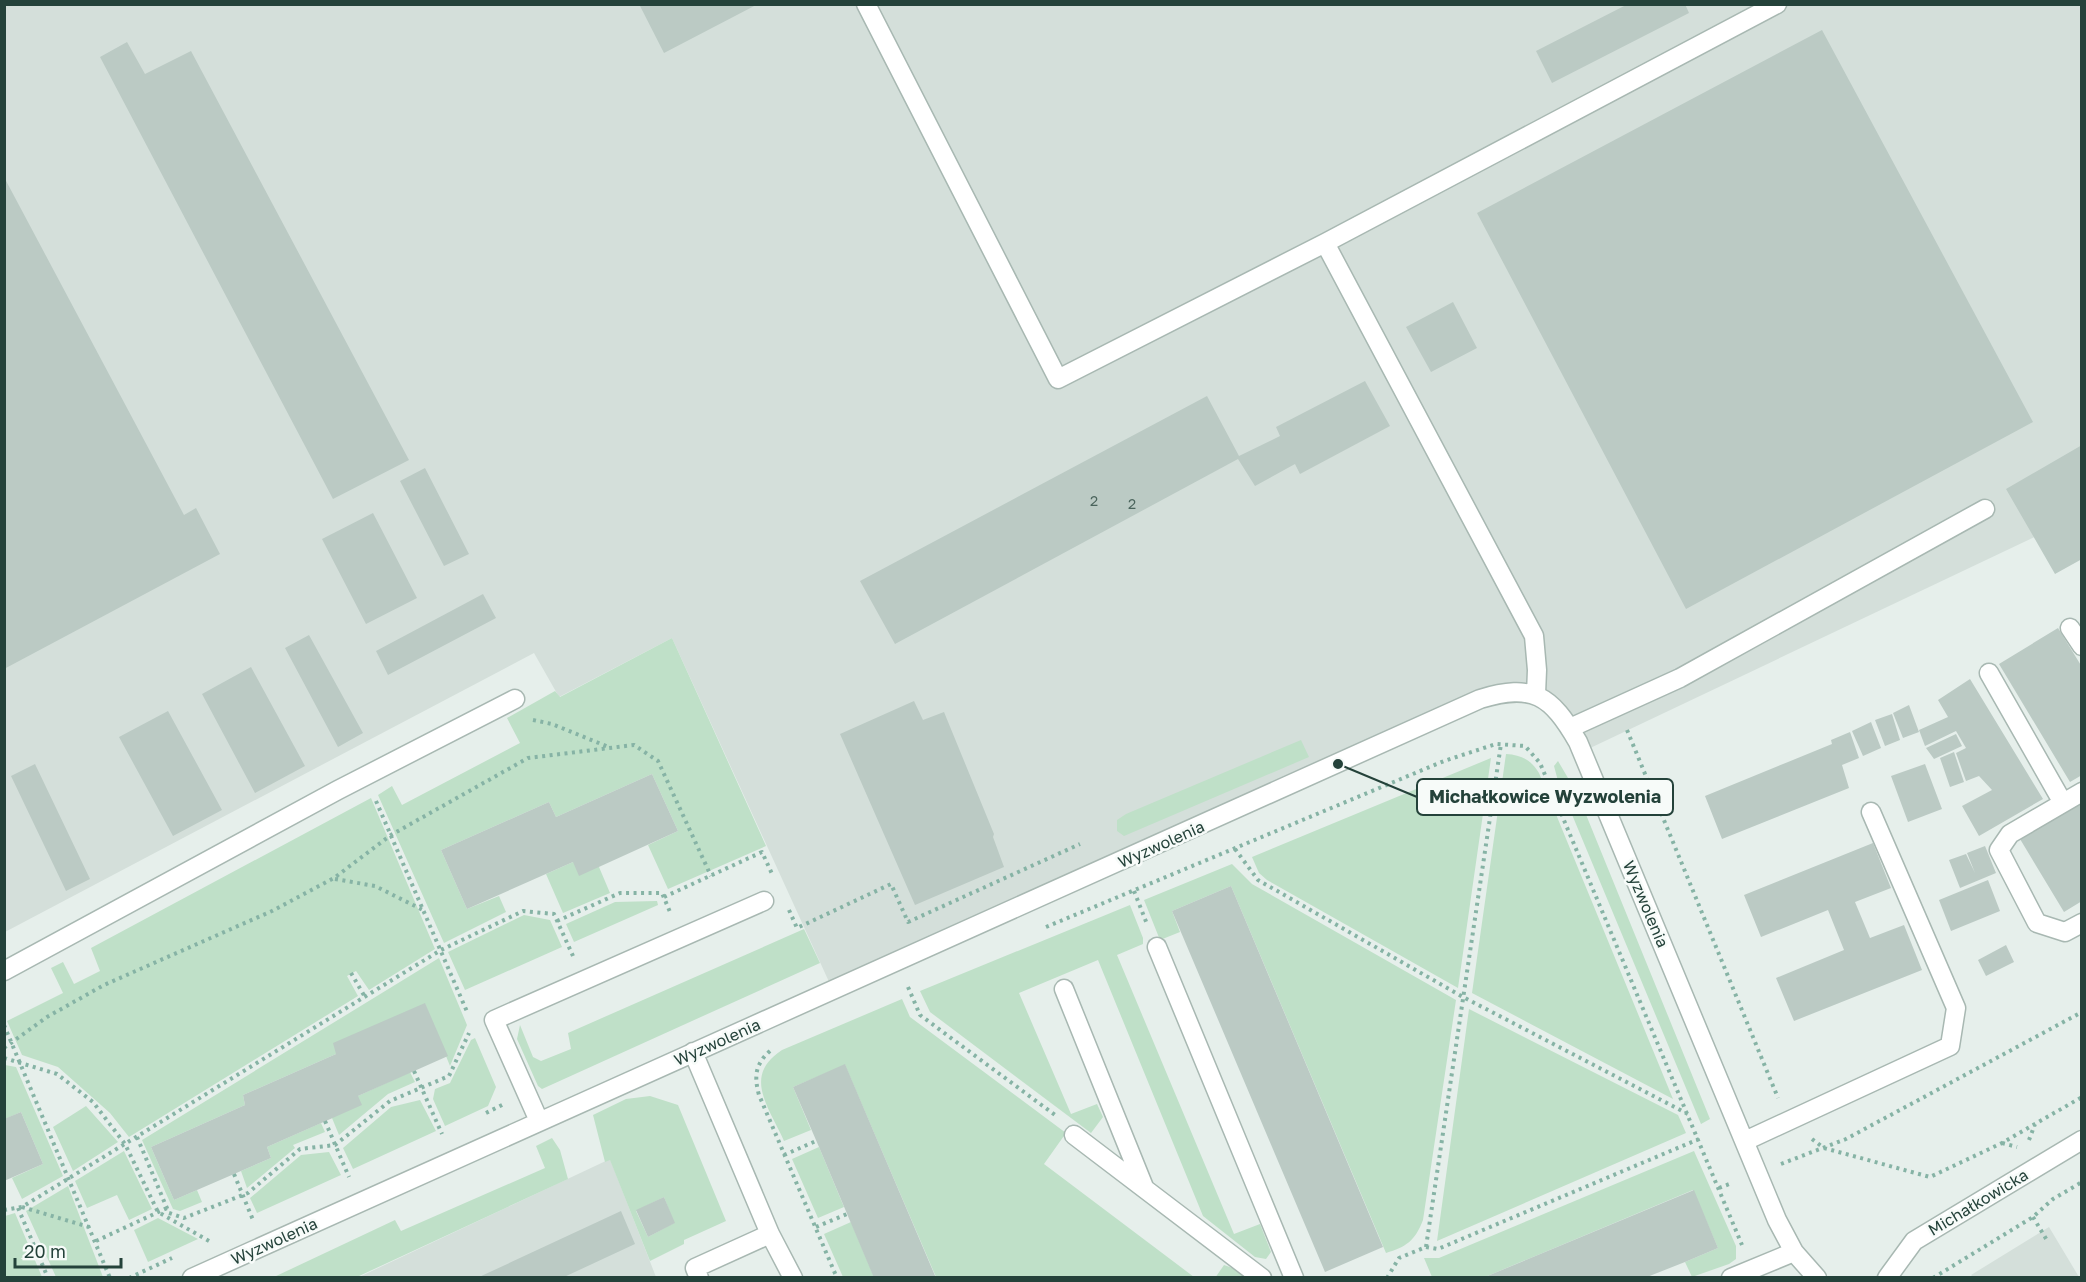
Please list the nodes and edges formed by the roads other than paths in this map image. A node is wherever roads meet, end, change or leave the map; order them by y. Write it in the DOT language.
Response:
graph roads {
  1 [pos="866,4"];
  2 [pos="1777,4"];
  3 [pos="1325,243"];
  4 [pos="1986,509"];
  5 [pos="2070,628"];
  6 [pos="2082,646"];
  7 [pos="1989,673"];
  8 [pos="1536,694"];
  9 [pos="515,699"];
  10 [pos="1570,728"];
  11 [pos="2082,792"];
  12 [pos="2063,803"];
  13 [pos="1871,812"];
  14 [pos="764,902"];
  15 [pos="2082,923"];
  16 [pos="1157,947"];
  17 [pos="4,971"];
  18 [pos="1064,989"];
  19 [pos="693,1052"];
  20 [pos="539,1121"];
  21 [pos="1074,1135"];
  22 [pos="2082,1140"];
  23 [pos="1746,1141"];
  24 [pos="1144,1188"];
  25 [pos="770,1234"];
  26 [pos="1794,1252"];
  27 [pos="192,1278"];
  28 [pos="699,1278"];
  29 [pos="793,1278"];
  30 [pos="1262,1278"];
  31 [pos="1294,1278"];
  32 [pos="1731,1278"];
  33 [pos="1817,1278"];
  34 [pos="1887,1278"];
  1 -- 3 [label="street"];
  2 -- 3 [label="street"];
  3 -- 8 [label="street"];
  4 -- 10 [label="street"];
  5 -- 6 [label="street"];
  7 -- 12 [label="street"];
  8 -- 10 [label="street, Wyzwolenia"];
  8 -- 19 [label="street, Wyzwolenia"];
  9 -- 17 [label="street"];
  10 -- 23 [label="street, Wyzwolenia"];
  11 -- 12 [label="street"];
  12 -- 15 [label="street"];
  13 -- 23 [label="street"];
  14 -- 20 [label="street"];
  16 -- 31 [label="street"];
  18 -- 24 [label="street"];
  19 -- 20 [label="street, Wyzwolenia"];
  19 -- 25 [label="street"];
  20 -- 27 [label="street, Wyzwolenia"];
  21 -- 24 [label="street"];
  22 -- 34 [label="street, Michałkowicka"];
  23 -- 26 [label="street, Wyzwolenia"];
  24 -- 30 [label="street"];
  25 -- 28 [label="street"];
  25 -- 29 [label="street"];
  26 -- 32 [label="street"];
  26 -- 33 [label="street, Wyzwolenia"];
}
